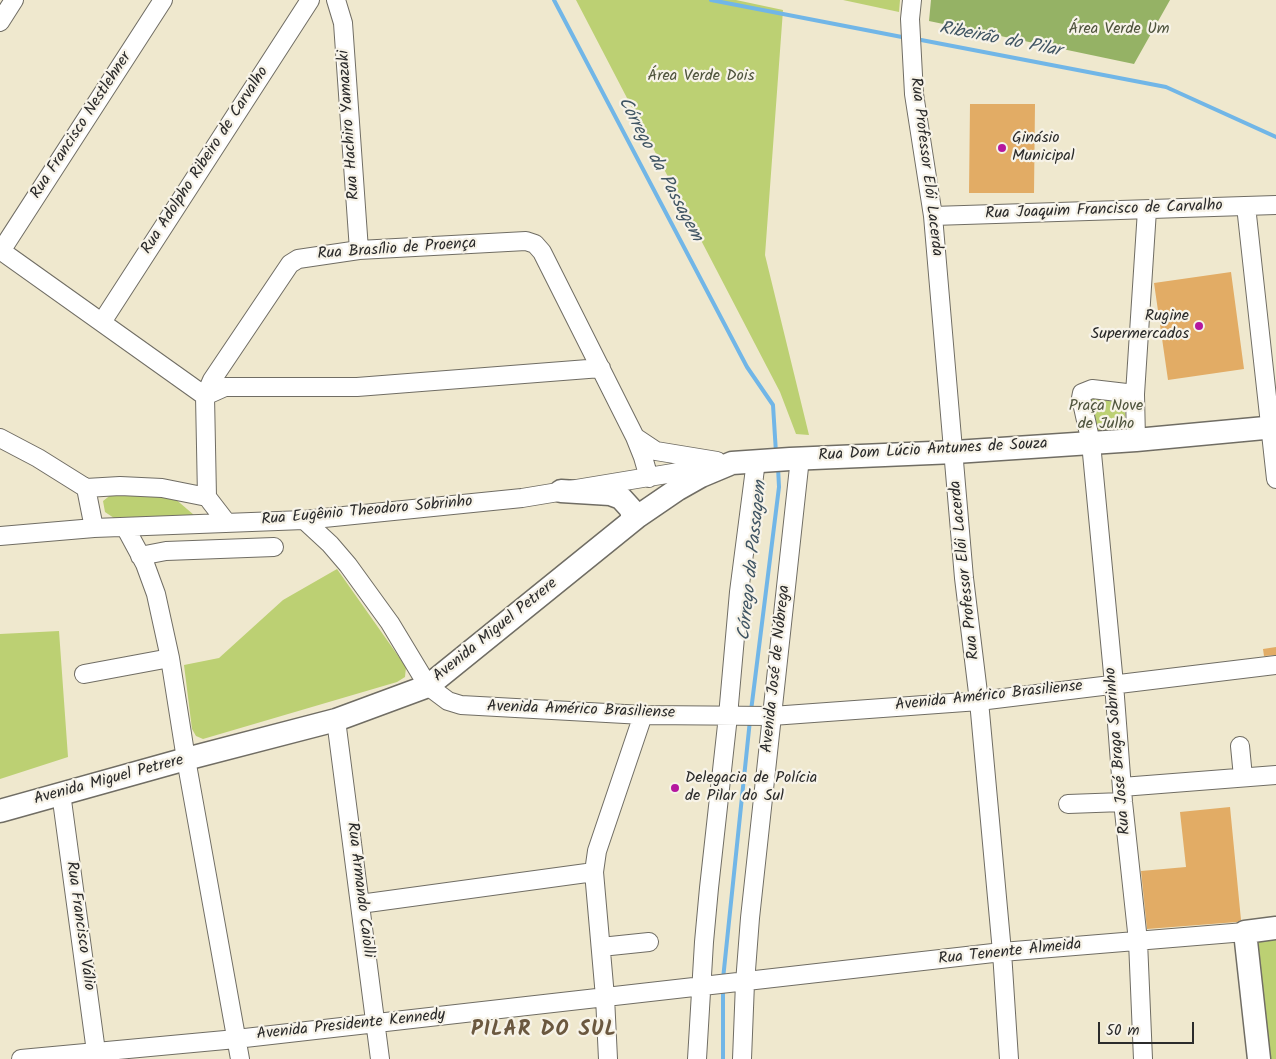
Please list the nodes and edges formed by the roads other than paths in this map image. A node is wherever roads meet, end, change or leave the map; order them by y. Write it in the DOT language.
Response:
graph roads {
  1 [pos="14,0"];
  2 [pos="163,0"];
  3 [pos="310,0"];
  4 [pos="336,0"];
  5 [pos="912,0"];
  6 [pos="0,22"];
  7 [pos="1276,205"];
  8 [pos="1246,206"];
  9 [pos="1147,210"];
  10 [pos="933,216"];
  11 [pos="1,250"];
  12 [pos="359,250"];
  13 [pos="102,322"];
  14 [pos="601,368"];
  15 [pos="1135,394"];
  16 [pos="206,396"];
  17 [pos="1273,427"];
  18 [pos="635,437"];
  19 [pos="0,438"];
  20 [pos="1136,440"];
  21 [pos="1092,443"];
  22 [pos="954,452"];
  23 [pos="795,458"];
  24 [pos="760,461"];
  25 [pos="732,463"];
  26 [pos="649,478"];
  27 [pos="1276,479"];
  28 [pos="86,488"];
  29 [pos="561,491"];
  30 [pos="207,497"];
  31 [pos="304,520"];
  32 [pos="633,520"];
  33 [pos="227,523"];
  34 [pos="125,527"];
  35 [pos="94,528"];
  36 [pos="0,536"];
  37 [pos="274,547"];
  38 [pos="140,556"];
  39 [pos="170,658"];
  40 [pos="1276,665"];
  41 [pos="84,674"];
  42 [pos="1114,684"];
  43 [pos="428,686"];
  44 [pos="979,701"];
  45 [pos="643,715"];
  46 [pos="734,716"];
  47 [pos="766,716"];
  48 [pos="336,720"];
  49 [pos="1240,746"];
  50 [pos="186,759"];
  51 [pos="1276,775"];
  52 [pos="1243,778"];
  53 [pos="61,794"];
  54 [pos="1122,795"];
  55 [pos="1068,804"];
  56 [pos="0,811"];
  57 [pos="594,872"];
  58 [pos="360,904"];
  59 [pos="1276,928"];
  60 [pos="1245,932"];
  61 [pos="1138,941"];
  62 [pos="650,942"];
  63 [pos="601,947"];
  64 [pos="1002,952"];
  65 [pos="740,983"];
  66 [pos="706,987"];
  67 [pos="605,997"];
  68 [pos="376,1024"];
  69 [pos="236,1039"];
  70 [pos="97,1055"];
  71 [pos="21,1059"];
  72 [pos="240,1059"];
  73 [pos="380,1059"];
  74 [pos="608,1059"];
  75 [pos="697,1059"];
  76 [pos="742,1059"];
  77 [pos="1009,1059"];
  78 [pos="1143,1059"];
  79 [pos="1258,1059"];
  1 -- 6 [label="street"];
  2 -- 11 [label="street, Rua Francisco Nestlehner"];
  3 -- 13 [label="street, Rua Adolpho Ribeiro de Carvalho"];
  4 -- 12 [label="street, Rua Hachiro Yamazaki"];
  5 -- 10 [label="street, Rua Professor Elói Lacerda"];
  7 -- 8 [label="street, Rua Joaquim Francisco de Carvalho"];
  8 -- 9 [label="street, Rua Joaquim Francisco de Carvalho"];
  8 -- 17 [label="street"];
  9 -- 10 [label="street, Rua Joaquim Francisco de Carvalho"];
  9 -- 15 [label="street"];
  10 -- 22 [label="street, Rua Professor Elói Lacerda"];
  11 -- 13 [label="street"];
  12 -- 14 [label="street, Rua Brasílio de Proença"];
  12 -- 16 [label="street, Rua Brasílio de Proença"];
  13 -- 16 [label="street"];
  14 -- 16 [label="street"];
  14 -- 18 [label="street"];
  15 -- 20 [label="street"];
  15 -- 21 [label="street"];
  16 -- 30 [label="street, Rua Brasílio de Proença"];
  17 -- 20 [label="main road, Rua Dom Lúcio Antunes de Souza"];
  17 -- 27 [label="street"];
  18 -- 25 [label="street"];
  18 -- 26 [label="street"];
  19 -- 28 [label="street"];
  20 -- 21 [label="main road, Rua Dom Lúcio Antunes de Souza"];
  21 -- 22 [label="main road, Rua Dom Lúcio Antunes de Souza"];
  21 -- 42 [label="street, Rua José Braga Sobrinho"];
  22 -- 23 [label="main road, Rua Dom Lúcio Antunes de Souza"];
  22 -- 44 [label="street, Rua Professor Elói Lacerda"];
  23 -- 24 [label="main road, Rua Dom Lúcio Antunes de Souza"];
  23 -- 47 [label="street, Avenida José de Nóbrega"];
  24 -- 25 [label="main road, Avenida Miguel Petrere"];
  24 -- 46 [label="street"];
  25 -- 26 [label="street, Rua Eugênio Theodoro Sobrinho"];
  25 -- 32 [label="main road, Avenida Miguel Petrere"];
  26 -- 29 [label="street, Rua Eugênio Theodoro Sobrinho"];
  28 -- 30 [label="street"];
  28 -- 35 [label="street"];
  29 -- 31 [label="street, Rua Eugênio Theodoro Sobrinho"];
  29 -- 32 [label="main road"];
  30 -- 33 [label="street"];
  31 -- 33 [label="street, Rua Eugênio Theodoro Sobrinho"];
  31 -- 43 [label="street"];
  32 -- 43 [label="main road, Avenida Miguel Petrere"];
  33 -- 34 [label="street, Rua Eugênio Theodoro Sobrinho"];
  34 -- 35 [label="street, Rua Eugênio Theodoro Sobrinho"];
  34 -- 38 [label="street"];
  35 -- 36 [label="street, Rua Eugênio Theodoro Sobrinho"];
  37 -- 38 [label="street"];
  38 -- 39 [label="street"];
  39 -- 41 [label="street"];
  39 -- 50 [label="street"];
  40 -- 42 [label="street, Avenida Américo Brasiliense"];
  42 -- 44 [label="street, Avenida Américo Brasiliense"];
  42 -- 54 [label="street, Rua José Braga Sobrinho"];
  43 -- 45 [label="street, Avenida Américo Brasiliense"];
  43 -- 48 [label="main road, Avenida Miguel Petrere"];
  44 -- 47 [label="street, Avenida Américo Brasiliense"];
  44 -- 64 [label="street, Rua Professor Elói Lacerda"];
  45 -- 46 [label="street, Avenida Américo Brasiliense"];
  45 -- 57 [label="street"];
  46 -- 47 [label="street, Avenida Américo Brasiliense"];
  46 -- 66 [label="street"];
  47 -- 65 [label="street, Avenida José de Nóbrega"];
  48 -- 50 [label="main road, Avenida Miguel Petrere"];
  48 -- 58 [label="street, Rua Armando Caiolli"];
  49 -- 52 [label="street"];
  50 -- 53 [label="main road, Avenida Miguel Petrere"];
  50 -- 69 [label="street"];
  51 -- 52 [label="street"];
  52 -- 54 [label="street"];
  53 -- 56 [label="main road, Avenida Miguel Petrere"];
  53 -- 70 [label="street, Rua Francisco Válio"];
  54 -- 55 [label="street"];
  54 -- 61 [label="street, Rua José Braga Sobrinho"];
  57 -- 58 [label="street"];
  57 -- 63 [label="street"];
  58 -- 68 [label="street, Rua Armando Caiolli"];
  59 -- 60 [label="main road, Rua Tenente Almeida"];
  60 -- 61 [label="street, Rua Tenente Almeida"];
  60 -- 79 [label="main road"];
  61 -- 64 [label="street, Rua Tenente Almeida"];
  61 -- 78 [label="street, Rua José Braga Sobrinho"];
  62 -- 63 [label="street"];
  63 -- 67 [label="street"];
  64 -- 65 [label="street, Rua Tenente Almeida"];
  64 -- 77 [label="street, Rua Professor Elói Lacerda"];
  65 -- 66 [label="street, Rua Tenente Almeida"];
  65 -- 76 [label="street, Avenida José de Nóbrega"];
  66 -- 67 [label="street, Avenida Presidente Kennedy"];
  66 -- 75 [label="street"];
  67 -- 68 [label="street, Avenida Presidente Kennedy"];
  67 -- 74 [label="street"];
  68 -- 69 [label="street, Avenida Presidente Kennedy"];
  68 -- 73 [label="street, Rua Armando Caiolli"];
  69 -- 70 [label="street, Avenida Presidente Kennedy"];
  69 -- 72 [label="street"];
  70 -- 71 [label="street, Avenida Presidente Kennedy"];
}
